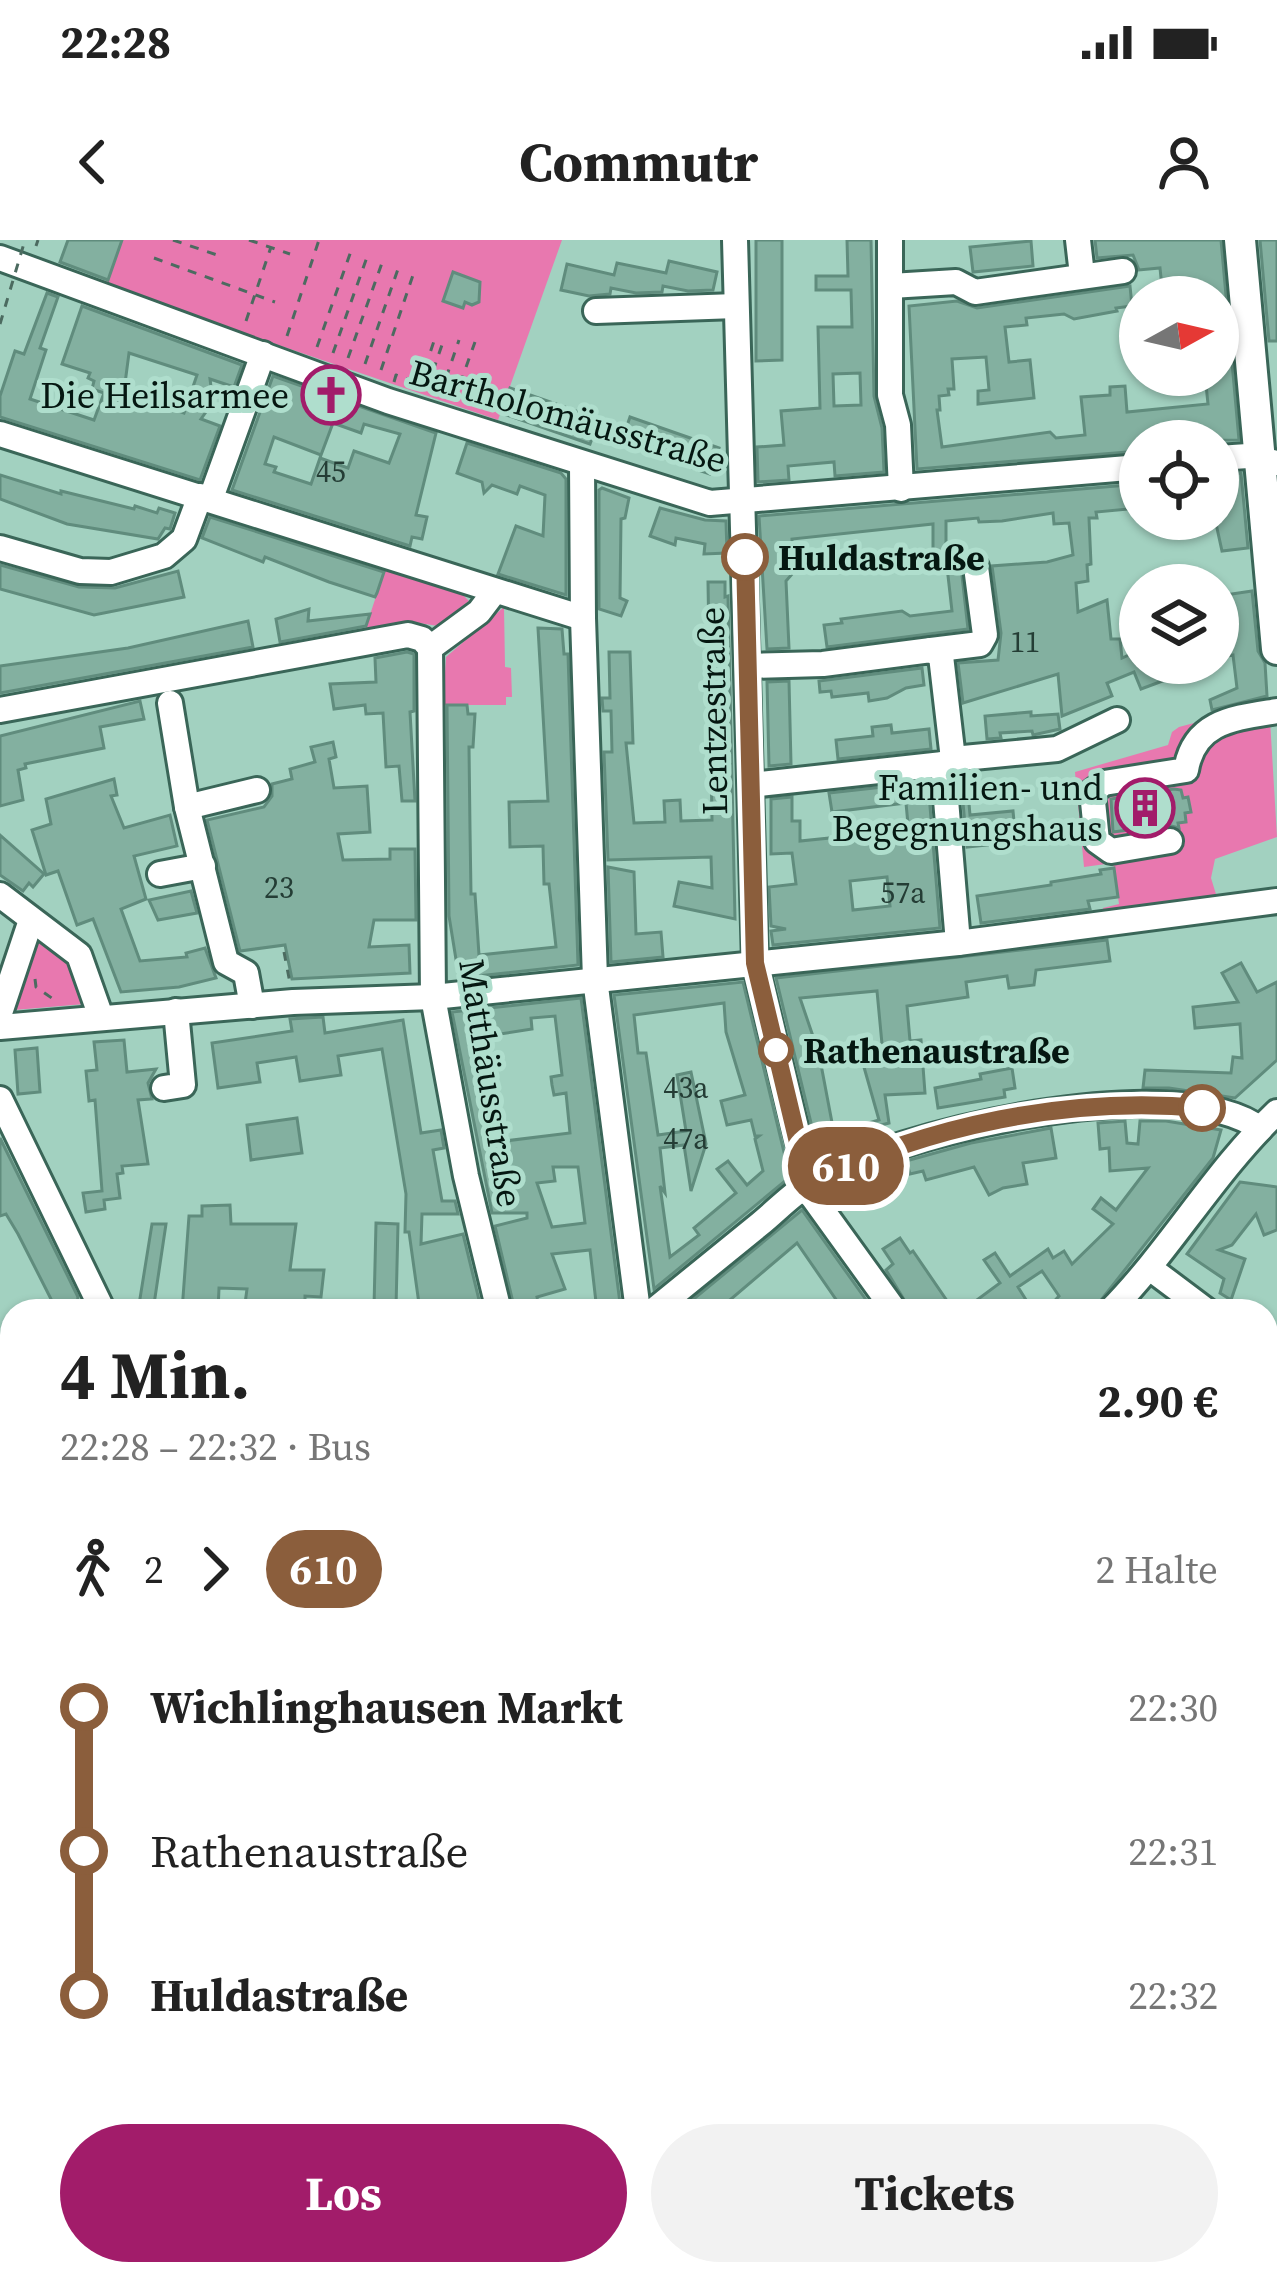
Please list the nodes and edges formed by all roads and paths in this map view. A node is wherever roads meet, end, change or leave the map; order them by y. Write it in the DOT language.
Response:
graph roads {
  1 [pos="25,240"];
  2 [pos="173,240"];
  3 [pos="249,240"];
  4 [pos="319,240"];
  5 [pos="735,240"];
  6 [pos="890,240"];
  7 [pos="1078,240"];
  8 [pos="1240,240"];
  9 [pos="271,248"];
  10 [pos="351,251"];
  11 [pos="290,254"];
  12 [pos="220,256"];
  13 [pos="367,257"];
  14 [pos="0,258"];
  15 [pos="154,258"];
  16 [pos="382,263"];
  17 [pos="398,269"];
  18 [pos="1123,271"];
  19 [pos="1082,274"];
  20 [pos="413,275"];
  21 [pos="891,286"];
  22 [pos="255,295"];
  23 [pos="274,302"];
  24 [pos="736,306"];
  25 [pos="596,311"];
  26 [pos="246,321"];
  27 [pos="0,324"];
  28 [pos="436,335"];
  29 [pos="287,336"];
  30 [pos="444,339"];
  31 [pos="459,340"];
  32 [pos="475,342"];
  33 [pos="316,347"];
  34 [pos="333,353"];
  35 [pos="263,354"];
  36 [pos="348,358"];
  37 [pos="365,364"];
  38 [pos="380,370"];
  39 [pos="424,371"];
  40 [pos="432,374"];
  41 [pos="397,375"];
  42 [pos="446,379"];
  43 [pos="460,384"];
  44 [pos="478,391"];
  45 [pos="0,434"];
  46 [pos="1268,460"];
  47 [pos="583,464"];
  48 [pos="1119,469"];
  49 [pos="901,489"];
  50 [pos="206,497"];
  51 [pos="742,501"];
  52 [pos="0,548"];
  53 [pos="976,567"];
  54 [pos="495,591"];
  55 [pos="583,617"];
  56 [pos="430,648"];
  57 [pos="1277,649"];
  58 [pos="931,650"];
  59 [pos="748,666"];
  60 [pos="170,703"];
  61 [pos="0,710"];
  62 [pos="1277,711"];
  63 [pos="1118,720"];
  64 [pos="948,762"];
  65 [pos="751,785"];
  66 [pos="257,790"];
  67 [pos="187,807"];
  68 [pos="1170,841"];
  69 [pos="202,866"];
  70 [pos="160,874"];
  71 [pos="0,895"];
  72 [pos="1277,901"];
  73 [pos="32,920"];
  74 [pos="958,943"];
  75 [pos="284,952"];
  76 [pos="755,963"];
  77 [pos="34,974"];
  78 [pos="595,980"];
  79 [pos="433,997"];
  80 [pos="293,1002"];
  81 [pos="252,1006"];
  82 [pos="176,1011"];
  83 [pos="0,1012"];
  84 [pos="90,1018"];
  85 [pos="0,1027"];
  86 [pos="164,1088"];
  87 [pos="2,1112"];
  88 [pos="1271,1128"];
  89 [pos="808,1184"];
  90 [pos="1151,1269"];
  91 [pos="96,1299"];
  92 [pos="496,1299"];
  93 [pos="636,1299"];
  94 [pos="668,1299"];
  95 [pos="886,1299"];
  96 [pos="1122,1299"];
  97 [pos="1191,1299"];
  1 -- 27 [label="path, bridge"];
  2 -- 12 [label="path"];
  3 -- 9 [label="path"];
  4 -- 29 [label="path"];
  5 -- 24 [label="street, Lentzestraße"];
  6 -- 21 [label="street"];
  7 -- 19 [label="street"];
  8 -- 46 [label="main road"];
  9 -- 11 [label="path"];
  9 -- 22 [label="path"];
  10 -- 33 [label="path"];
  13 -- 34 [label="path"];
  14 -- 35 [label="street, Bartholomäusstraße"];
  15 -- 22 [label="path"];
  16 -- 36 [label="path"];
  17 -- 37 [label="path"];
  18 -- 19 [label="street"];
  19 -- 21 [label="street"];
  20 -- 38 [label="path"];
  21 -- 49 [label="street"];
  22 -- 23 [label="path"];
  22 -- 26 [label="path"];
  24 -- 25 [label="street"];
  24 -- 51 [label="street, Lentzestraße"];
  28 -- 39 [label="path"];
  30 -- 40 [label="path"];
  31 -- 42 [label="path"];
  32 -- 43 [label="path"];
  35 -- 47 [label="street, Bartholomäusstraße"];
  35 -- 50 [label="street"];
  39 -- 40 [label="path"];
  39 -- 41 [label="path"];
  40 -- 42 [label="path"];
  42 -- 43 [label="path"];
  43 -- 44 [label="path"];
  45 -- 50 [label="street"];
  46 -- 57 [label="main road"];
  47 -- 51 [label="street, Bartholomäusstraße"];
  47 -- 55 [label="street"];
  48 -- 49 [label="street, Bartholomäusstraße"];
  49 -- 51 [label="street, Bartholomäusstraße"];
  50 -- 52 [label="street"];
  50 -- 54 [label="street"];
  51 -- 59 [label="street, Lentzestraße"];
  53 -- 58 [label="street"];
  54 -- 55 [label="street"];
  54 -- 56 [label="street"];
  55 -- 78 [label="street"];
  56 -- 61 [label="street"];
  56 -- 79 [label="street, Matthäusstraße"];
  58 -- 59 [label="street"];
  58 -- 64 [label="street"];
  59 -- 65 [label="street, Lentzestraße"];
  60 -- 67 [label="street"];
  62 -- 68 [label="street"];
  63 -- 64 [label="street"];
  64 -- 65 [label="street"];
  64 -- 74 [label="street"];
  65 -- 76 [label="street, Lentzestraße"];
  66 -- 67 [label="street"];
  67 -- 69 [label="street"];
  69 -- 70 [label="street"];
  69 -- 81 [label="street"];
  71 -- 73 [label="street"];
  72 -- 74 [label="street"];
  73 -- 83 [label="street"];
  73 -- 84 [label="street"];
  74 -- 76 [label="street"];
  75 -- 80 [label="path"];
  76 -- 78 [label="street"];
  76 -- 89 [label="street, Lentzestraße"];
  77 -- 84 [label="path"];
  78 -- 79 [label="street"];
  78 -- 93 [label="street"];
  79 -- 80 [label="street"];
  79 -- 92 [label="street, Matthäusstraße"];
  80 -- 81 [label="street"];
  81 -- 82 [label="street"];
  82 -- 84 [label="street"];
  82 -- 86 [label="street"];
  84 -- 85 [label="street"];
  87 -- 91 [label="street"];
  88 -- 89 [label="street"];
  88 -- 90 [label="street"];
  89 -- 94 [label="street"];
  89 -- 95 [label="street, Lentzestraße"];
  90 -- 96 [label="street"];
  90 -- 97 [label="street"];
}
